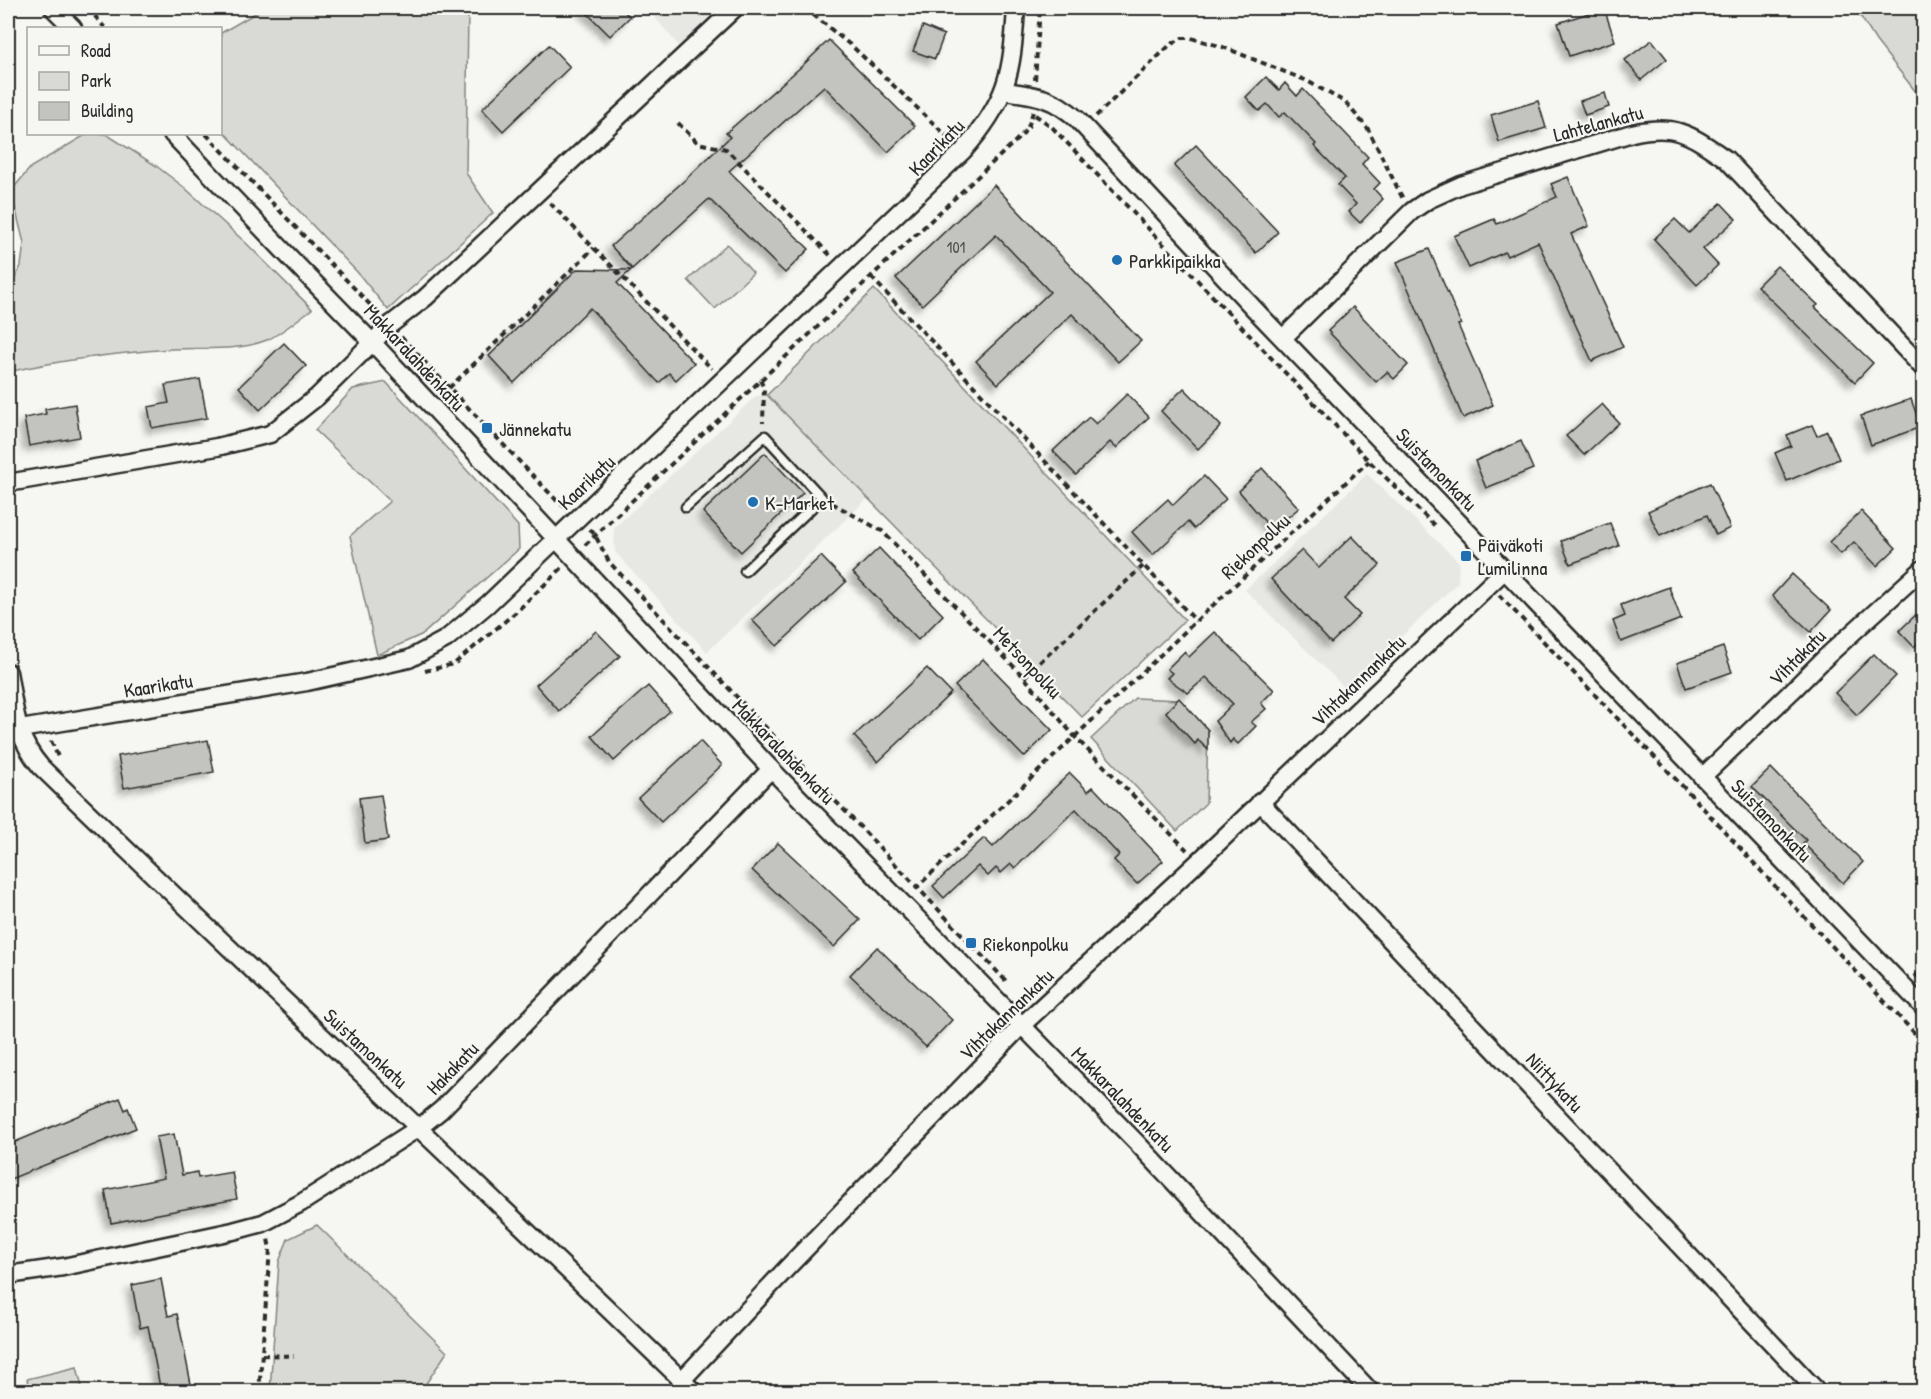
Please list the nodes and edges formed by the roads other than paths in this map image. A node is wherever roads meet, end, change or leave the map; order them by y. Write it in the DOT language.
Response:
graph roads {
  1 [pos="53,8"];
  2 [pos="735,8"];
  3 [pos="1016,8"];
  4 [pos="72,27"];
  5 [pos="1004,91"];
  6 [pos="173,135"];
  7 [pos="1282,338"];
  8 [pos="372,342"];
  9 [pos="1923,369"];
  10 [pos="8,483"];
  11 [pos="686,507"];
  12 [pos="556,539"];
  13 [pos="1923,568"];
  14 [pos="1504,570"];
  15 [pos="745,571"];
  16 [pos="8,672"];
  17 [pos="13,730"];
  18 [pos="771,769"];
  19 [pos="1702,777"];
  20 [pos="1260,802"];
  21 [pos="1923,1008"];
  22 [pos="1021,1026"];
  23 [pos="420,1127"];
  24 [pos="8,1275"];
  25 [pos="688,1386"];
  26 [pos="1371,1392"];
  27 [pos="1818,1392"];
  1 -- 4 [label="street"];
  2 -- 8 [label="street"];
  3 -- 5 [label="street, Kaarikatu"];
  5 -- 7 [label="street, Suistamonkatu"];
  5 -- 12 [label="street, Kaarikatu"];
  6 -- 8 [label="street, Makkaralahdenkatu"];
  7 -- 9 [label="street, Lahtelankatu"];
  7 -- 14 [label="street, Suistamonkatu"];
  8 -- 10 [label="street"];
  8 -- 12 [label="street, Makkaralahdenkatu"];
  11 -- 15 [label="lane"];
  12 -- 17 [label="street, Kaarikatu"];
  12 -- 18 [label="street, Makkaralahdenkatu"];
  13 -- 19 [label="street, Vihtakatu"];
  14 -- 19 [label="street, Suistamonkatu"];
  14 -- 20 [label="street, Vihtakannankatu"];
  16 -- 17 [label="street, Suistamonkatu"];
  17 -- 23 [label="street, Suistamonkatu"];
  18 -- 22 [label="street, Makkaralahdenkatu"];
  18 -- 23 [label="street, Hakakatu"];
  19 -- 21 [label="street, Suistamonkatu"];
  20 -- 22 [label="street, Vihtakannankatu"];
  20 -- 27 [label="street, Niittykatu"];
  22 -- 25 [label="street, Vihtakannankatu"];
  22 -- 26 [label="street, Makkaralahdenkatu"];
  23 -- 24 [label="street, Hakakatu"];
  23 -- 25 [label="street, Suistamonkatu"];
}
